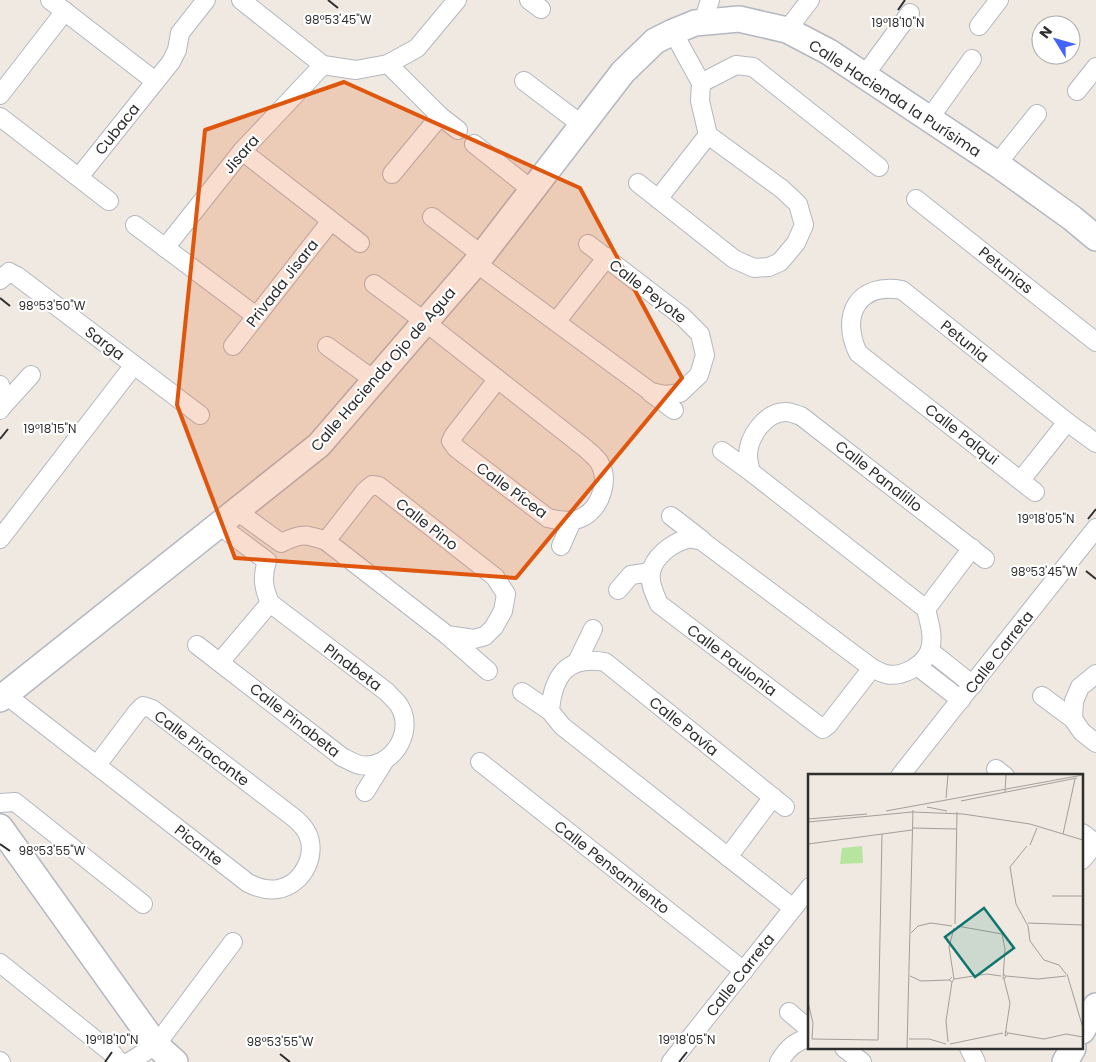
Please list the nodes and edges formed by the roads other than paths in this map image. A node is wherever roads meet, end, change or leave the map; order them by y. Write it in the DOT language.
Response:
graph roads {
  1 [pos="50,0"];
  2 [pos="206,0"];
  3 [pos="241,0"];
  4 [pos="457,0"];
  5 [pos="810,0"];
  6 [pos="998,0"];
  7 [pos="65,11"];
  8 [pos="706,11"];
  9 [pos="910,13"];
  10 [pos="979,26"];
  11 [pos="787,30"];
  12 [pos="673,32"];
  13 [pos="972,59"];
  14 [pos="388,64"];
  15 [pos="323,65"];
  16 [pos="1096,67"];
  17 [pos="864,76"];
  18 [pos="155,81"];
  19 [pos="524,81"];
  20 [pos="701,82"];
  21 [pos="1078,91"];
  22 [pos="0,95"];
  23 [pos="1037,114"];
  24 [pos="440,116"];
  25 [pos="0,117"];
  26 [pos="929,119"];
  27 [pos="582,125"];
  28 [pos="458,130"];
  29 [pos="708,135"];
  30 [pos="474,144"];
  31 [pos="242,151"];
  32 [pos="997,164"];
  33 [pos="879,167"];
  34 [pos="392,174"];
  35 [pos="79,177"];
  36 [pos="638,183"];
  37 [pos="532,190"];
  38 [pos="916,198"];
  39 [pos="658,199"];
  40 [pos="110,201"];
  41 [pos="432,217"];
  42 [pos="331,221"];
  43 [pos="136,226"];
  44 [pos="1096,238"];
  45 [pos="360,243"];
  46 [pos="588,244"];
  47 [pos="165,248"];
  48 [pos="607,258"];
  49 [pos="479,259"];
  50 [pos="4,276"];
  51 [pos="374,284"];
  52 [pos="856,303"];
  53 [pos="256,316"];
  54 [pos="424,321"];
  55 [pos="556,322"];
  56 [pos="1096,342"];
  57 [pos="233,346"];
  58 [pos="327,346"];
  59 [pos="134,366"];
  60 [pos="31,375"];
  61 [pos="374,380"];
  62 [pos="498,380"];
  63 [pos="0,385"];
  64 [pos="651,392"];
  65 [pos="1,409"];
  66 [pos="674,410"];
  67 [pos="200,415"];
  68 [pos="1067,422"];
  69 [pos="1096,443"];
  70 [pos="722,451"];
  71 [pos="751,472"];
  72 [pos="1021,480"];
  73 [pos="1035,492"];
  74 [pos="671,516"];
  75 [pos="228,518"];
  76 [pos="572,520"];
  77 [pos="1096,528"];
  78 [pos="0,539"];
  79 [pos="326,541"];
  80 [pos="702,541"];
  81 [pos="561,546"];
  82 [pos="651,572"];
  83 [pos="618,590"];
  84 [pos="270,603"];
  85 [pos="926,608"];
  86 [pos="593,629"];
  87 [pos="447,635"];
  88 [pos="197,645"];
  89 [pos="924,659"];
  90 [pos="220,662"];
  91 [pos="577,662"];
  92 [pos="872,668"];
  93 [pos="488,671"];
  94 [pos="1096,674"];
  95 [pos="973,685"];
  96 [pos="522,692"];
  97 [pos="1042,696"];
  98 [pos="3,697"];
  99 [pos="961,700"];
  100 [pos="550,711"];
  101 [pos="1074,720"];
  102 [pos="1096,742"];
  103 [pos="385,760"];
  104 [pos="480,762"];
  105 [pos="96,765"];
  106 [pos="902,774"];
  107 [pos="365,792"];
  108 [pos="0,803"];
  109 [pos="0,827"];
  110 [pos="1084,834"];
  111 [pos="1096,843"];
  112 [pos="728,857"];
  113 [pos="1084,858"];
  114 [pos="306,868"];
  115 [pos="808,889"];
  116 [pos="143,904"];
  117 [pos="792,908"];
  118 [pos="233,942"];
  119 [pos="0,963"];
  120 [pos="744,971"];
  121 [pos="1096,1006"];
  122 [pos="789,1012"];
  123 [pos="1084,1027"];
  124 [pos="808,1028"];
  125 [pos="808,1039"];
  126 [pos="156,1045"];
  127 [pos="847,1050"];
  128 [pos="970,1050"];
  129 [pos="1072,1050"];
  130 [pos="119,1062"];
  131 [pos="128,1062"];
  132 [pos="175,1062"];
  133 [pos="671,1062"];
  134 [pos="780,1062"];
  135 [pos="862,1062"];
  136 [pos="976,1062"];
  137 [pos="1065,1062"];
  1 -- 7 [label="street"];
  2 -- 18 [label="street, Cubaca"];
  3 -- 15 [label="street"];
  4 -- 14 [label="street"];
  5 -- 11 [label="street"];
  6 -- 10 [label="street"];
  7 -- 18 [label="street"];
  7 -- 22 [label="street"];
  8 -- 11 [label="street, Calle Hacienda la Purísima"];
  8 -- 12 [label="street, Calle Hacienda la Purísima"];
  9 -- 17 [label="street"];
  11 -- 17 [label="street, Calle Hacienda la Purísima"];
  12 -- 20 [label="street"];
  12 -- 27 [label="street, Calle Hacienda Ojo de Agua"];
  13 -- 26 [label="street"];
  14 -- 15 [label="street"];
  14 -- 24 [label="street"];
  15 -- 31 [label="street, Jisara"];
  16 -- 21 [label="street"];
  17 -- 26 [label="street, Calle Hacienda la Purísima"];
  18 -- 35 [label="street, Cubaca"];
  19 -- 27 [label="street"];
  20 -- 29 [label="street"];
  20 -- 33 [label="street"];
  23 -- 32 [label="street"];
  24 -- 28 [label="street"];
  24 -- 34 [label="street"];
  25 -- 35 [label="street"];
  26 -- 32 [label="street, Calle Hacienda la Purísima"];
  27 -- 37 [label="street, Calle Hacienda Ojo de Agua"];
  29 -- 39 [label="street"];
  29 -- 39 [label="street"];
  30 -- 37 [label="street"];
  31 -- 42 [label="street"];
  31 -- 47 [label="street, Jisara"];
  32 -- 44 [label="street, Calle Hacienda la Purísima"];
  35 -- 40 [label="street"];
  36 -- 39 [label="street"];
  37 -- 49 [label="street, Calle Hacienda Ojo de Agua"];
  38 -- 56 [label="street, Petunias"];
  41 -- 49 [label="street"];
  42 -- 45 [label="street"];
  42 -- 53 [label="street, Privada Jisara"];
  43 -- 47 [label="street"];
  46 -- 48 [label="street"];
  47 -- 53 [label="street"];
  48 -- 55 [label="street, Calle Peyote"];
  48 -- 64 [label="street, Calle Peyote"];
  49 -- 54 [label="street, Calle Hacienda Ojo de Agua"];
  49 -- 55 [label="street"];
  50 -- 59 [label="street, Sarga"];
  51 -- 54 [label="street"];
  52 -- 68 [label="street, Petunia"];
  52 -- 72 [label="street, Calle Palqui"];
  53 -- 57 [label="street, Privada Jisara"];
  54 -- 61 [label="street, Calle Hacienda Ojo de Agua"];
  54 -- 62 [label="street"];
  55 -- 64 [label="street"];
  58 -- 61 [label="street"];
  59 -- 67 [label="street, Sarga"];
  59 -- 78 [label="street"];
  60 -- 65 [label="street"];
  61 -- 75 [label="street, Calle Hacienda Ojo de Agua"];
  62 -- 76 [label="street"];
  62 -- 76 [label="street, Calle Pícea"];
  63 -- 65 [label="street"];
  64 -- 66 [label="street"];
  68 -- 69 [label="street"];
  68 -- 72 [label="street"];
  70 -- 71 [label="street"];
  71 -- 85 [label="street"];
  71 -- 85 [label="street, Calle Panalillo"];
  72 -- 73 [label="street, Calle Palqui"];
  74 -- 80 [label="street"];
  75 -- 79 [label="street"];
  75 -- 84 [label="street"];
  75 -- 98 [label="street, Calle Hacienda Ojo de Agua"];
  76 -- 81 [label="street"];
  77 -- 95 [label="street, Calle Carreta"];
  79 -- 87 [label="street"];
  79 -- 87 [label="street, Calle Pino"];
  80 -- 82 [label="street"];
  80 -- 92 [label="street"];
  82 -- 83 [label="street"];
  82 -- 92 [label="street, Calle Paulonia"];
  84 -- 90 [label="street"];
  84 -- 103 [label="street, PInabeta"];
  85 -- 89 [label="street"];
  86 -- 91 [label="street"];
  87 -- 93 [label="street"];
  88 -- 90 [label="street, Calle Pinabeta"];
  89 -- 92 [label="street"];
  89 -- 95 [label="street"];
  89 -- 99 [label="street"];
  90 -- 103 [label="street, Calle Pinabeta"];
  91 -- 100 [label="street"];
  91 -- 112 [label="street, Calle Pavía"];
  94 -- 101 [label="street"];
  95 -- 99 [label="street, Calle Carreta"];
  96 -- 100 [label="street"];
  97 -- 101 [label="street"];
  98 -- 105 [label="street"];
  99 -- 106 [label="street, Calle Carreta"];
  100 -- 112 [label="street"];
  101 -- 102 [label="street"];
  103 -- 107 [label="street"];
  104 -- 120 [label="street, Calle Pensamiento"];
  105 -- 114 [label="street, Picante"];
  105 -- 114 [label="street, Calle Piracante"];
  108 -- 116 [label="street"];
  109 -- 126 [label="street"];
  110 -- 111 [label="street"];
  111 -- 113 [label="street"];
  112 -- 117 [label="street"];
  115 -- 117 [label="street, Calle Carreta"];
  117 -- 120 [label="street, Calle Carreta"];
  118 -- 126 [label="street"];
  119 -- 130 [label="street"];
  120 -- 133 [label="street, Calle Carreta"];
  121 -- 123 [label="street"];
  122 -- 124 [label="street"];
  125 -- 134 [label="street"];
  126 -- 131 [label="street"];
  126 -- 132 [label="street"];
  127 -- 135 [label="street"];
  128 -- 136 [label="street"];
  129 -- 137 [label="street"];
}
